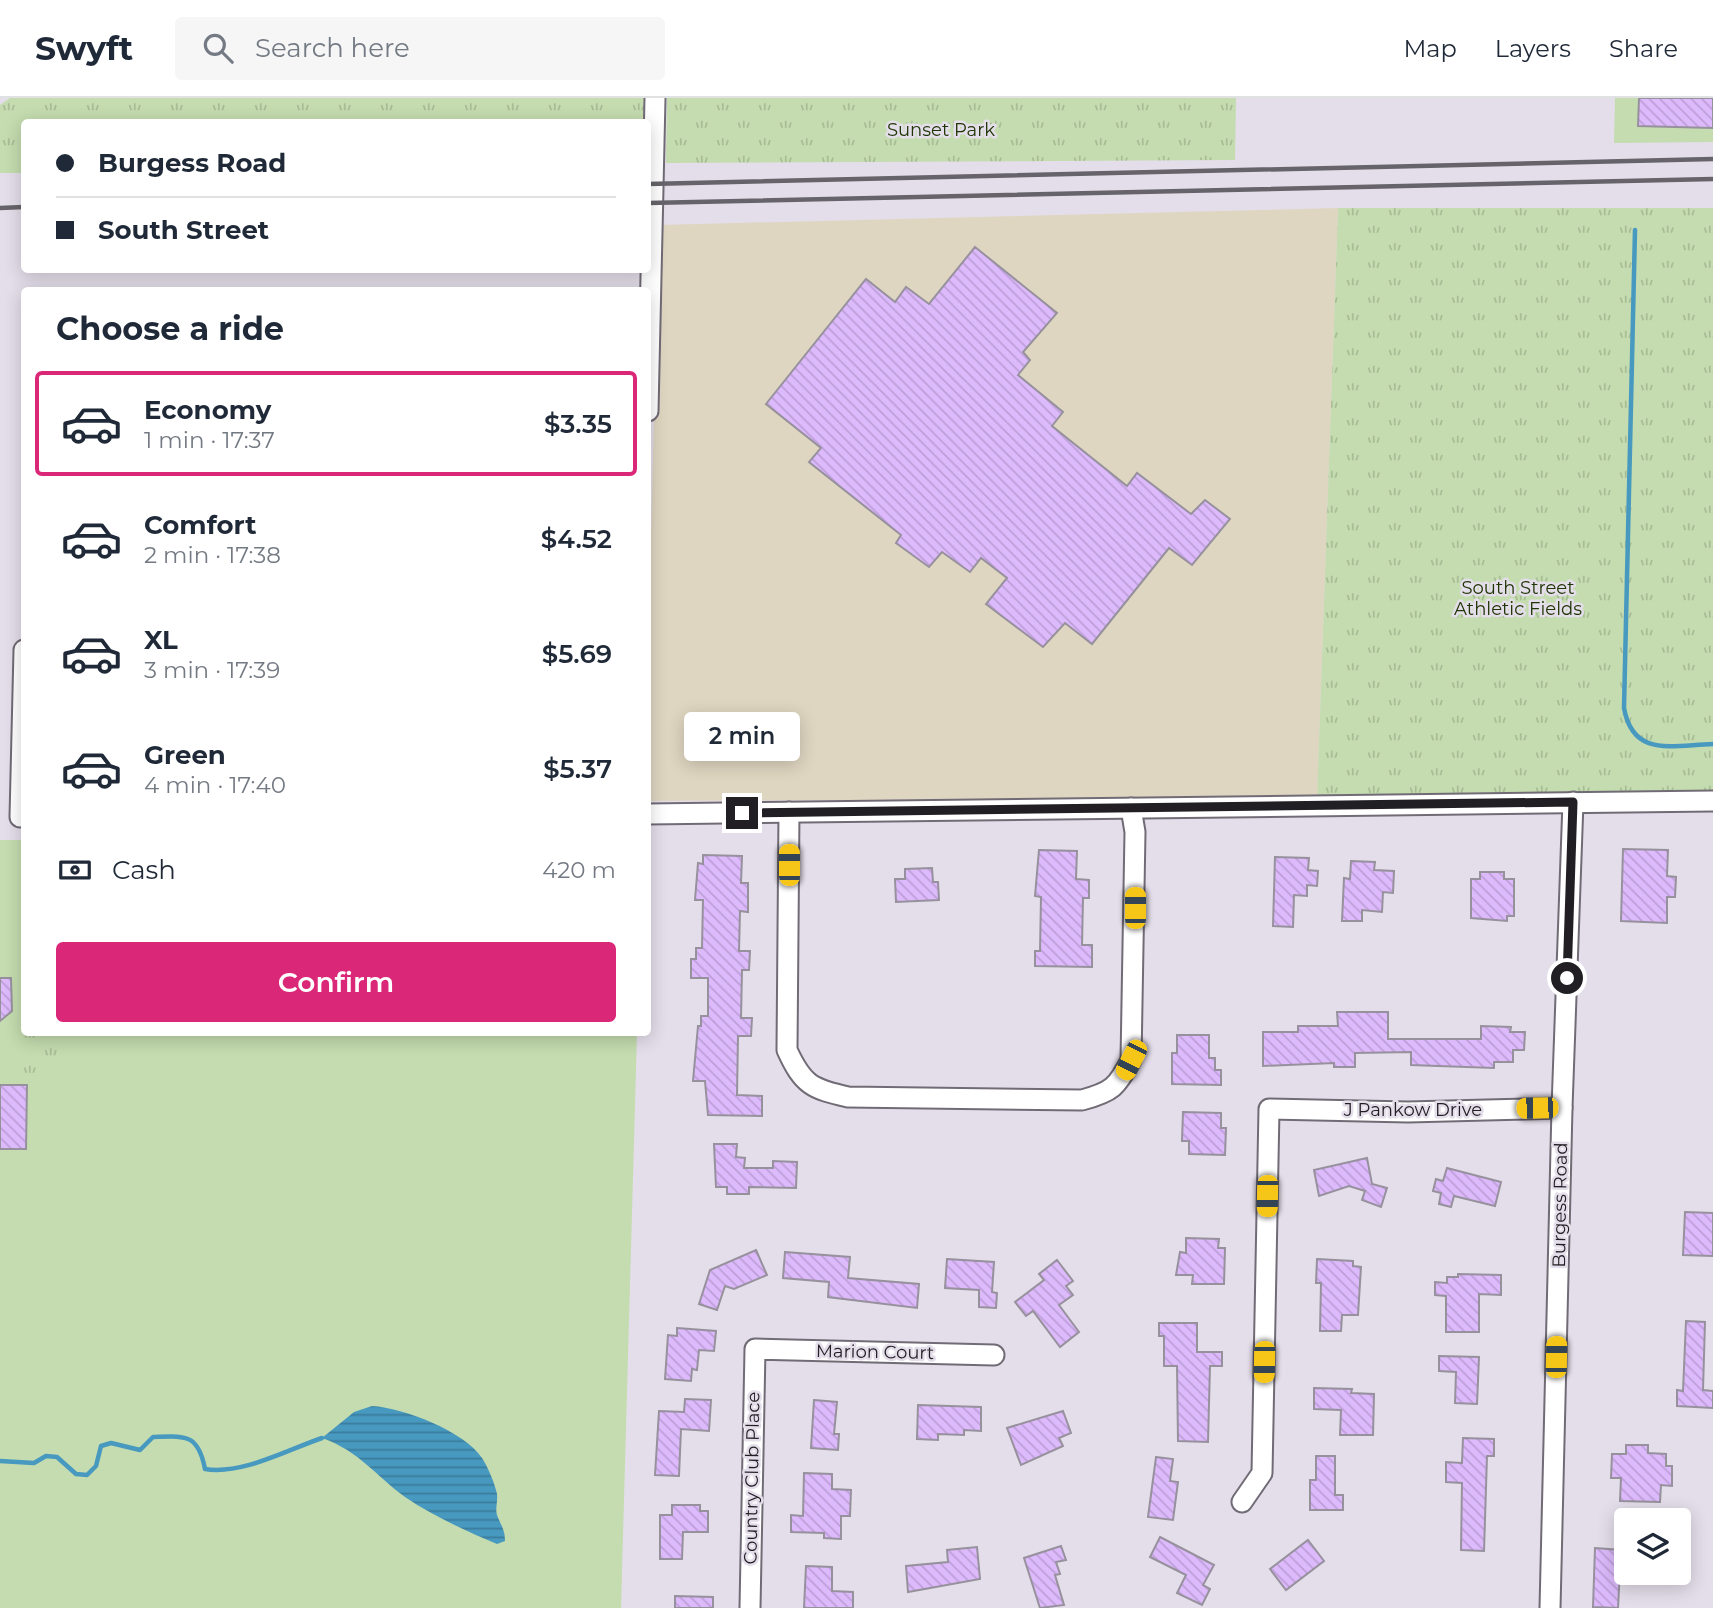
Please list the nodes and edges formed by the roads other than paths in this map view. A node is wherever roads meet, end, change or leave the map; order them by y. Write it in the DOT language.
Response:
graph roads {
  1 [pos="655,98"];
  2 [pos="651,287"];
  3 [pos="1713,801"];
  4 [pos="1573,802"];
  5 [pos="1131,808"];
  6 [pos="789,812"];
  7 [pos="651,814"];
  8 [pos="0,817"];
  9 [pos="21,817"];
  10 [pos="1562,1108"];
  11 [pos="755,1349"];
  12 [pos="994,1355"];
  13 [pos="1242,1502"];
  14 [pos="750,1608"];
  15 [pos="1550,1608"];
  1 -- 2 [label="street"];
  3 -- 4 [label="street"];
  4 -- 5 [label="street"];
  4 -- 10 [label="street, Burgess Road"];
  5 -- 6 [label="street"];
  5 -- 6 [label="street"];
  6 -- 7 [label="street"];
  8 -- 9 [label="street"];
  10 -- 13 [label="street, J Pankow Drive"];
  10 -- 15 [label="street, Burgess Road"];
  11 -- 12 [label="street, Marion Court"];
  11 -- 14 [label="street, Country Club Place"];
}
